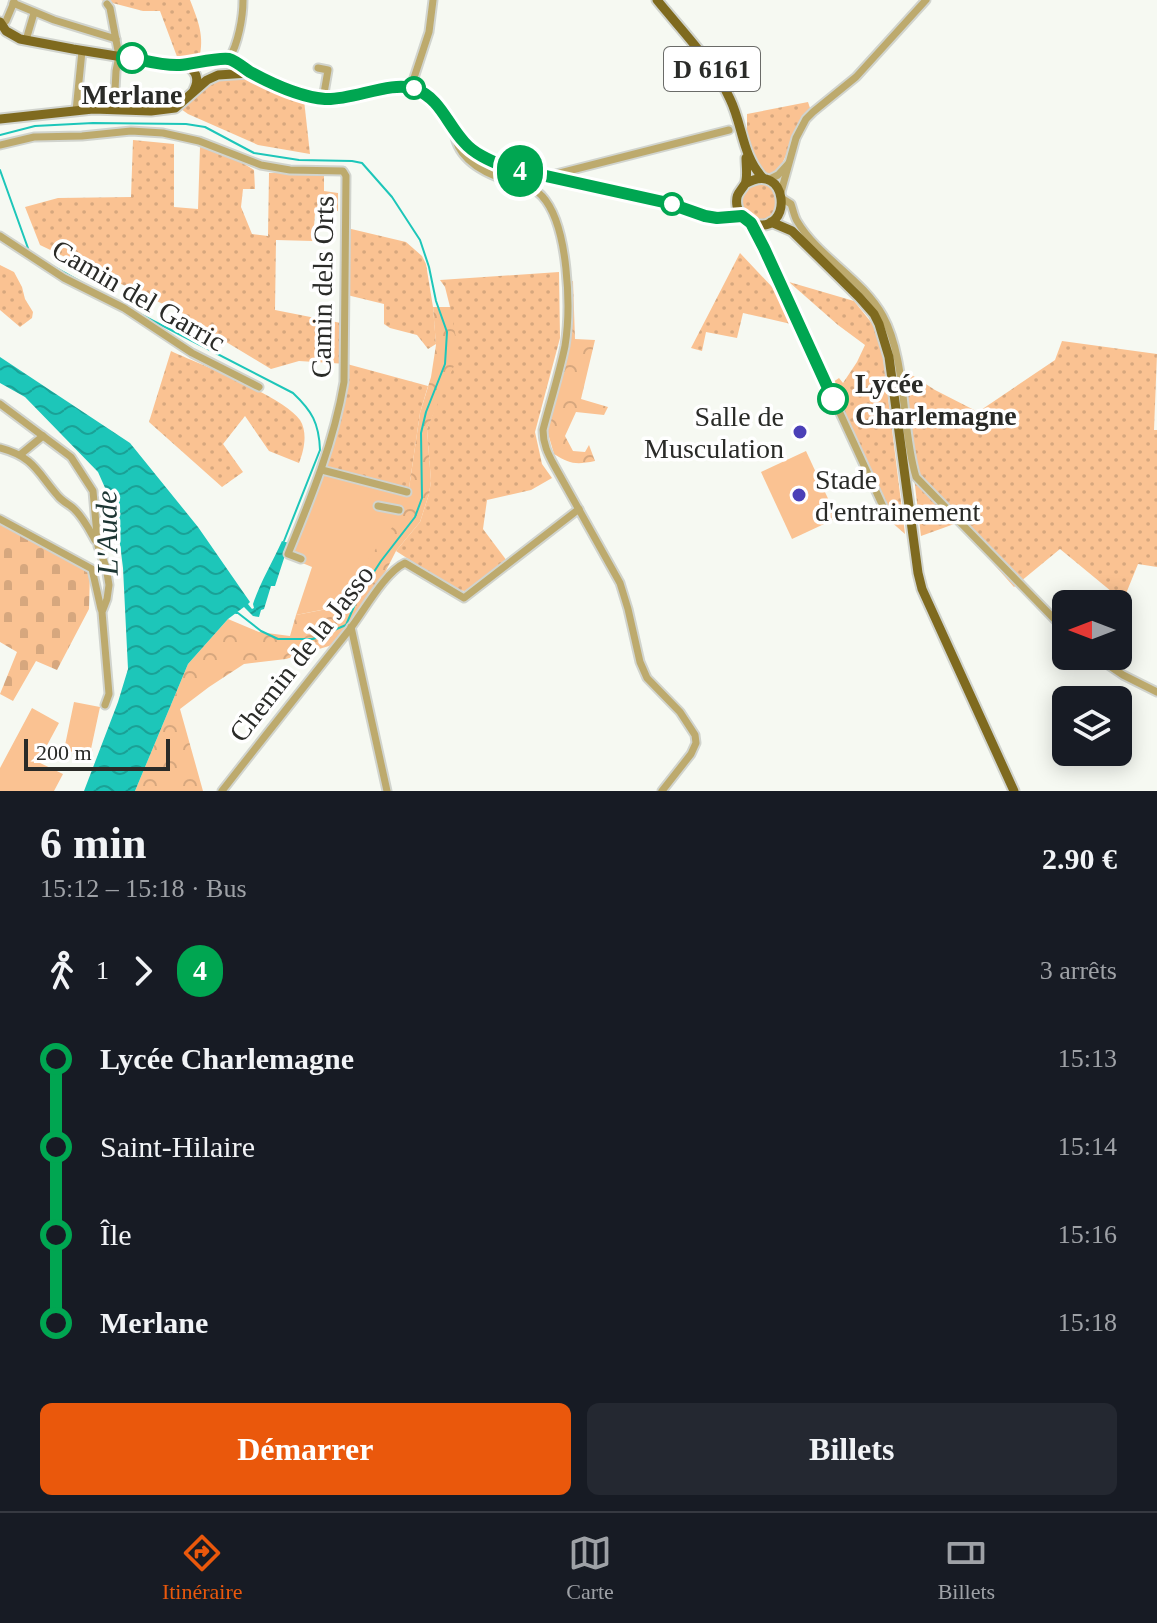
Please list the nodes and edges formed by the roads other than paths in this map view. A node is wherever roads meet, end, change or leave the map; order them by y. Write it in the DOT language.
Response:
graph roads {
  1 [pos="243,0"];
  2 [pos="433,0"];
  3 [pos="657,0"];
  4 [pos="926,0"];
  5 [pos="14,2"];
  6 [pos="107,4"];
  7 [pos="34,13"];
  8 [pos="2,29"];
  9 [pos="116,39"];
  10 [pos="26,40"];
  11 [pos="82,51"];
  12 [pos="119,56"];
  13 [pos="229,59"];
  14 [pos="185,64"];
  15 [pos="318,68"];
  16 [pos="247,73"];
  17 [pos="218,75"];
  18 [pos="411,87"];
  19 [pos="194,90"];
  20 [pos="323,99"];
  21 [pos="114,109"];
  22 [pos="76,111"];
  23 [pos="0,119"];
  24 [pos="454,128"];
  25 [pos="729,130"];
  26 [pos="1,145"];
  27 [pos="745,151"];
  28 [pos="789,162"];
  29 [pos="551,178"];
  30 [pos="765,179"];
  31 [pos="745,184"];
  32 [pos="781,200"];
  33 [pos="736,201"];
  34 [pos="717,218"];
  35 [pos="746,220"];
  36 [pos="768,223"];
  37 [pos="792,231"];
  38 [pos="0,236"];
  39 [pos="764,248"];
  40 [pos="259,387"];
  41 [pos="0,404"];
  42 [pos="43,436"];
  43 [pos="1,448"];
  44 [pos="21,454"];
  45 [pos="322,470"];
  46 [pos="407,492"];
  47 [pos="378,506"];
  48 [pos="579,509"];
  49 [pos="399,510"];
  50 [pos="886,513"];
  51 [pos="95,515"];
  52 [pos="0,519"];
  53 [pos="84,519"];
  54 [pos="98,546"];
  55 [pos="301,559"];
  56 [pos="102,612"];
  57 [pos="1052,617"];
  58 [pos="351,627"];
  59 [pos="1116,670"];
  60 [pos="1157,692"];
  61 [pos="105,705"];
  62 [pos="222,791"];
  63 [pos="387,791"];
  64 [pos="662,791"];
  65 [pos="1014,791"];
  1 -- 13 [label="street"];
  2 -- 18 [label="street"];
  3 -- 27 [label="main road, D 6161"];
  4 -- 28 [label="street"];
  5 -- 7 [label="street"];
  5 -- 8 [label="street"];
  6 -- 9 [label="street"];
  7 -- 9 [label="street"];
  7 -- 10 [label="street"];
  8 -- 10 [label="main road"];
  9 -- 12 [label="street"];
  10 -- 11 [label="main road"];
  11 -- 12 [label="main road"];
  11 -- 22 [label="street"];
  12 -- 14 [label="main road"];
  12 -- 21 [label="street"];
  13 -- 14 [label="main road"];
  13 -- 16 [label="main road"];
  13 -- 17 [label="main road"];
  14 -- 19 [label="main road"];
  15 -- 20 [label="street"];
  16 -- 17 [label="main road"];
  16 -- 20 [label="main road"];
  17 -- 19 [label="main road"];
  18 -- 20 [label="main road"];
  18 -- 24 [label="main road"];
  19 -- 21 [label="main road"];
  21 -- 22 [label="main road"];
  22 -- 23 [label="main road"];
  24 -- 29 [label="main road"];
  24 -- 48 [label="street"];
  25 -- 29 [label="street"];
  26 -- 45 [label="street, Camin dels Orts"];
  27 -- 30 [label="main road, D 6161"];
  27 -- 31 [label="main road, D 6161"];
  28 -- 30 [label="street"];
  28 -- 32 [label="street"];
  29 -- 34 [label="main road"];
  30 -- 31 [label="main road"];
  30 -- 32 [label="main road"];
  31 -- 33 [label="main road"];
  32 -- 36 [label="main road"];
  32 -- 37 [label="main road"];
  32 -- 57 [label="street"];
  33 -- 34 [label="main road"];
  33 -- 35 [label="main road"];
  34 -- 35 [label="main road"];
  35 -- 36 [label="main road"];
  35 -- 39 [label="street"];
  36 -- 37 [label="main road"];
  36 -- 39 [label="street"];
  37 -- 65 [label="main road"];
  38 -- 40 [label="street, Camin del Garric"];
  39 -- 50 [label="street"];
  41 -- 42 [label="street"];
  42 -- 44 [label="street"];
  42 -- 51 [label="street"];
  43 -- 44 [label="street"];
  44 -- 53 [label="street"];
  45 -- 46 [label="street"];
  45 -- 55 [label="street, Camin dels Orts"];
  47 -- 49 [label="street"];
  48 -- 58 [label="street, Chemin de la Jasso"];
  48 -- 64 [label="street"];
  51 -- 53 [label="street"];
  51 -- 54 [label="street"];
  52 -- 56 [label="street"];
  53 -- 54 [label="street"];
  54 -- 56 [label="street"];
  56 -- 61 [label="street"];
  58 -- 62 [label="street, Chemin de la Jasso"];
  58 -- 63 [label="street"];
  59 -- 60 [label="street"];
}
